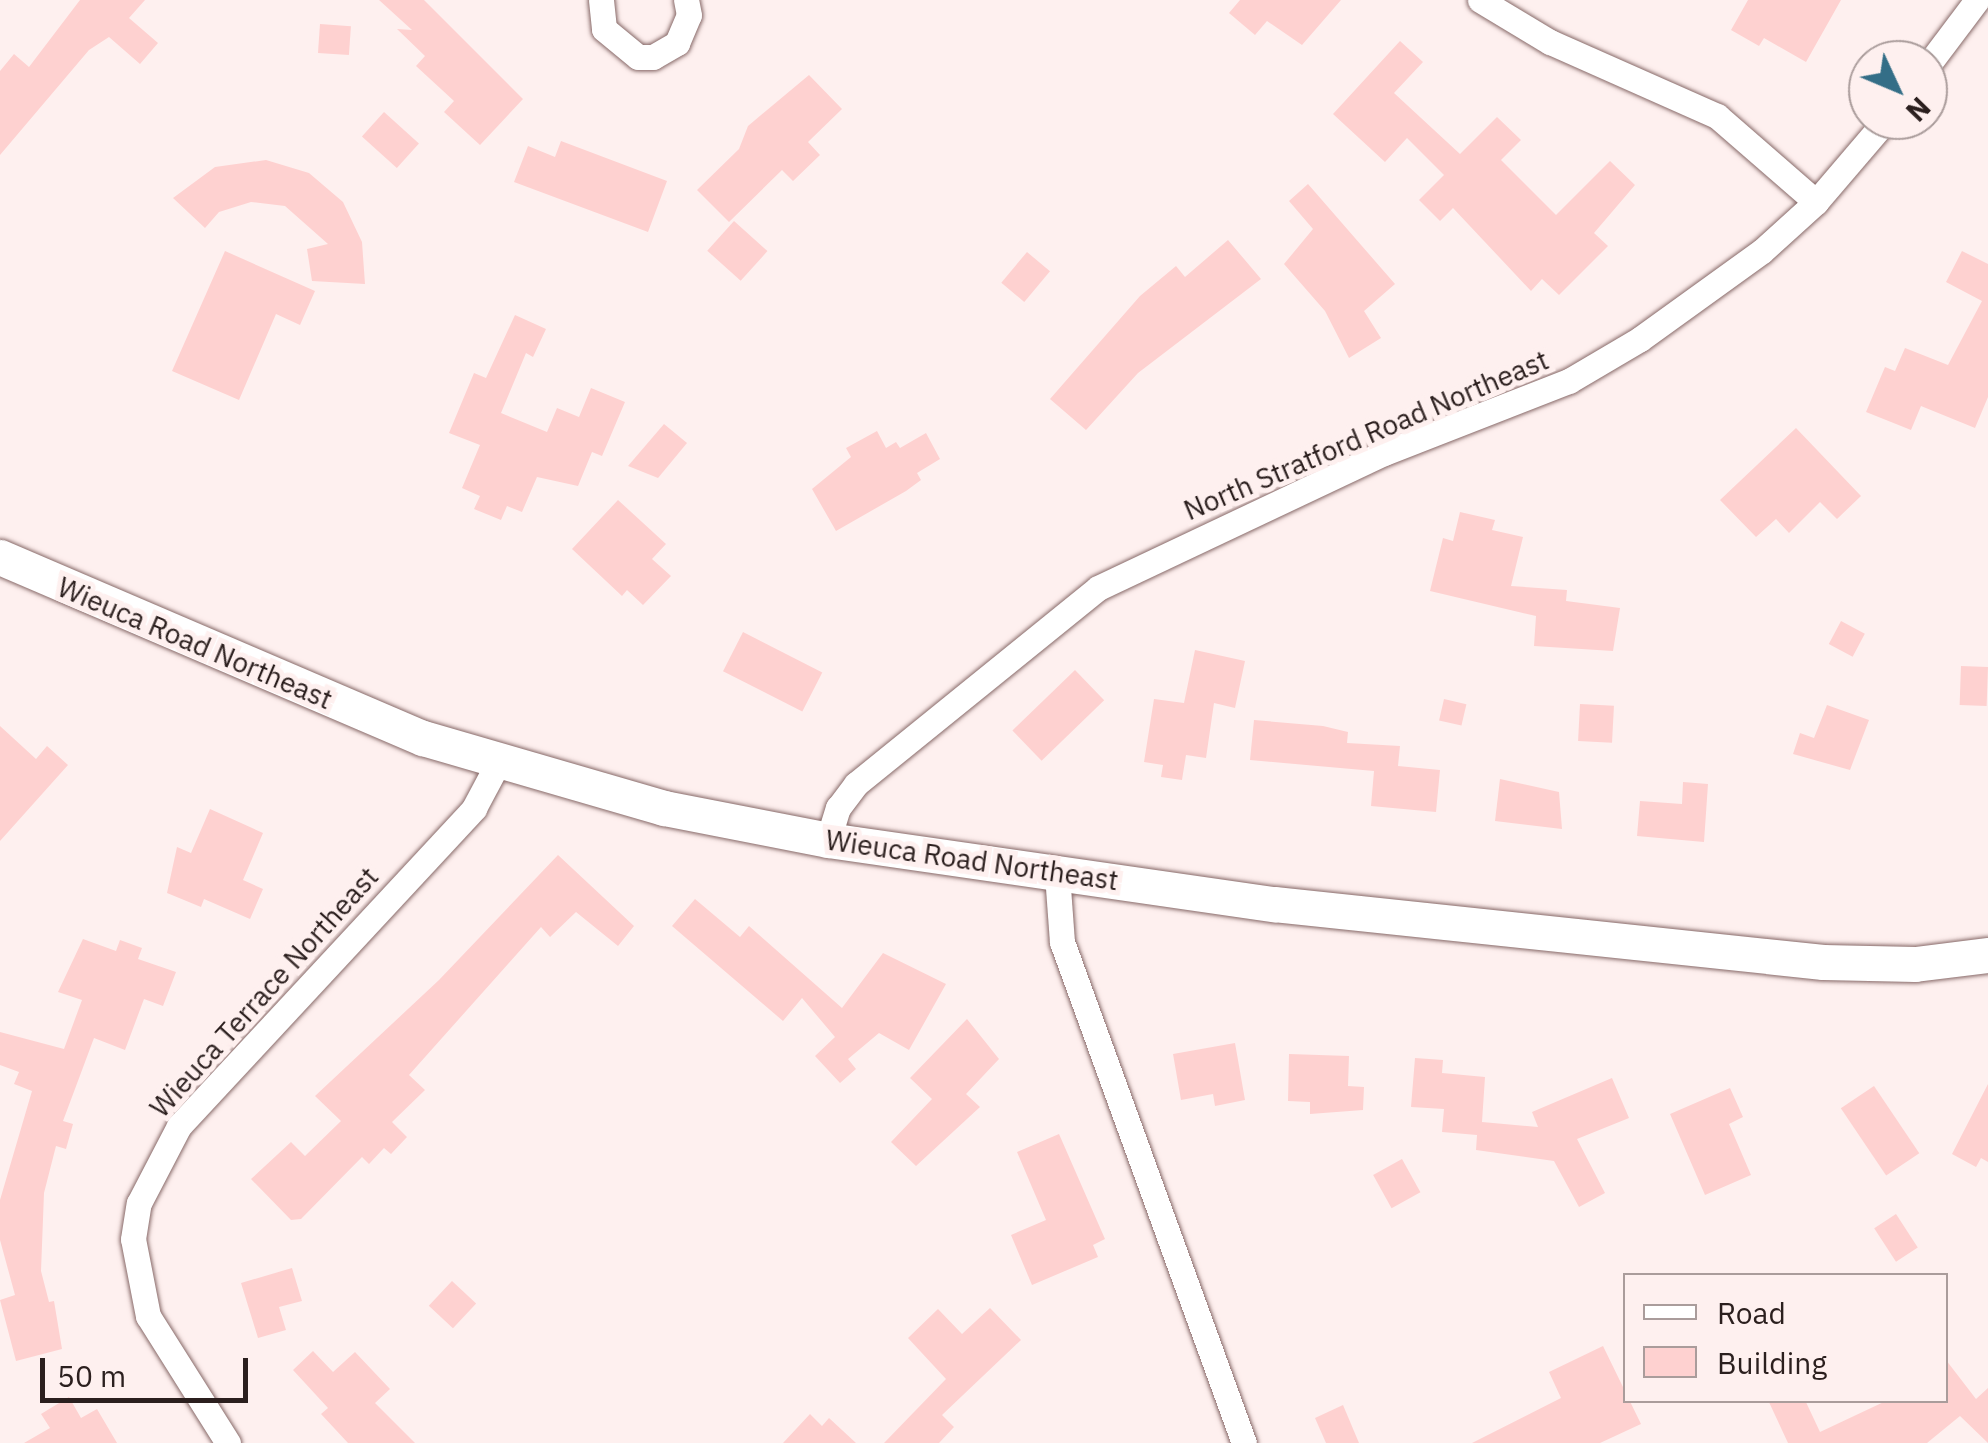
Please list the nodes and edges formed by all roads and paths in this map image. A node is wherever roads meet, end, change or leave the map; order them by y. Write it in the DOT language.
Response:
graph roads {
  1 [pos="601,0"];
  2 [pos="686,0"];
  3 [pos="1480,0"];
  4 [pos="1977,0"];
  5 [pos="1947,40"];
  6 [pos="1869,140"];
  7 [pos="1816,202"];
  8 [pos="0,557"];
  9 [pos="498,763"];
  10 [pos="828,840"];
  11 [pos="1057,874"];
  12 [pos="1988,955"];
  13 [pos="228,1443"];
  14 [pos="1244,1443"];
  1 -- 2 [label="street"];
  3 -- 7 [label="street"];
  4 -- 5 [label="street"];
  6 -- 7 [label="street, North Stratford Road Northeast"];
  7 -- 10 [label="street, North Stratford Road Northeast"];
  8 -- 9 [label="street, Wieuca Road Northeast"];
  9 -- 10 [label="street, Wieuca Road Northeast"];
  9 -- 13 [label="street, Wieuca Terrace Northeast"];
  10 -- 11 [label="street, Wieuca Road Northeast"];
  11 -- 12 [label="street, Wieuca Road Northeast"];
  11 -- 14 [label="street"];
}
